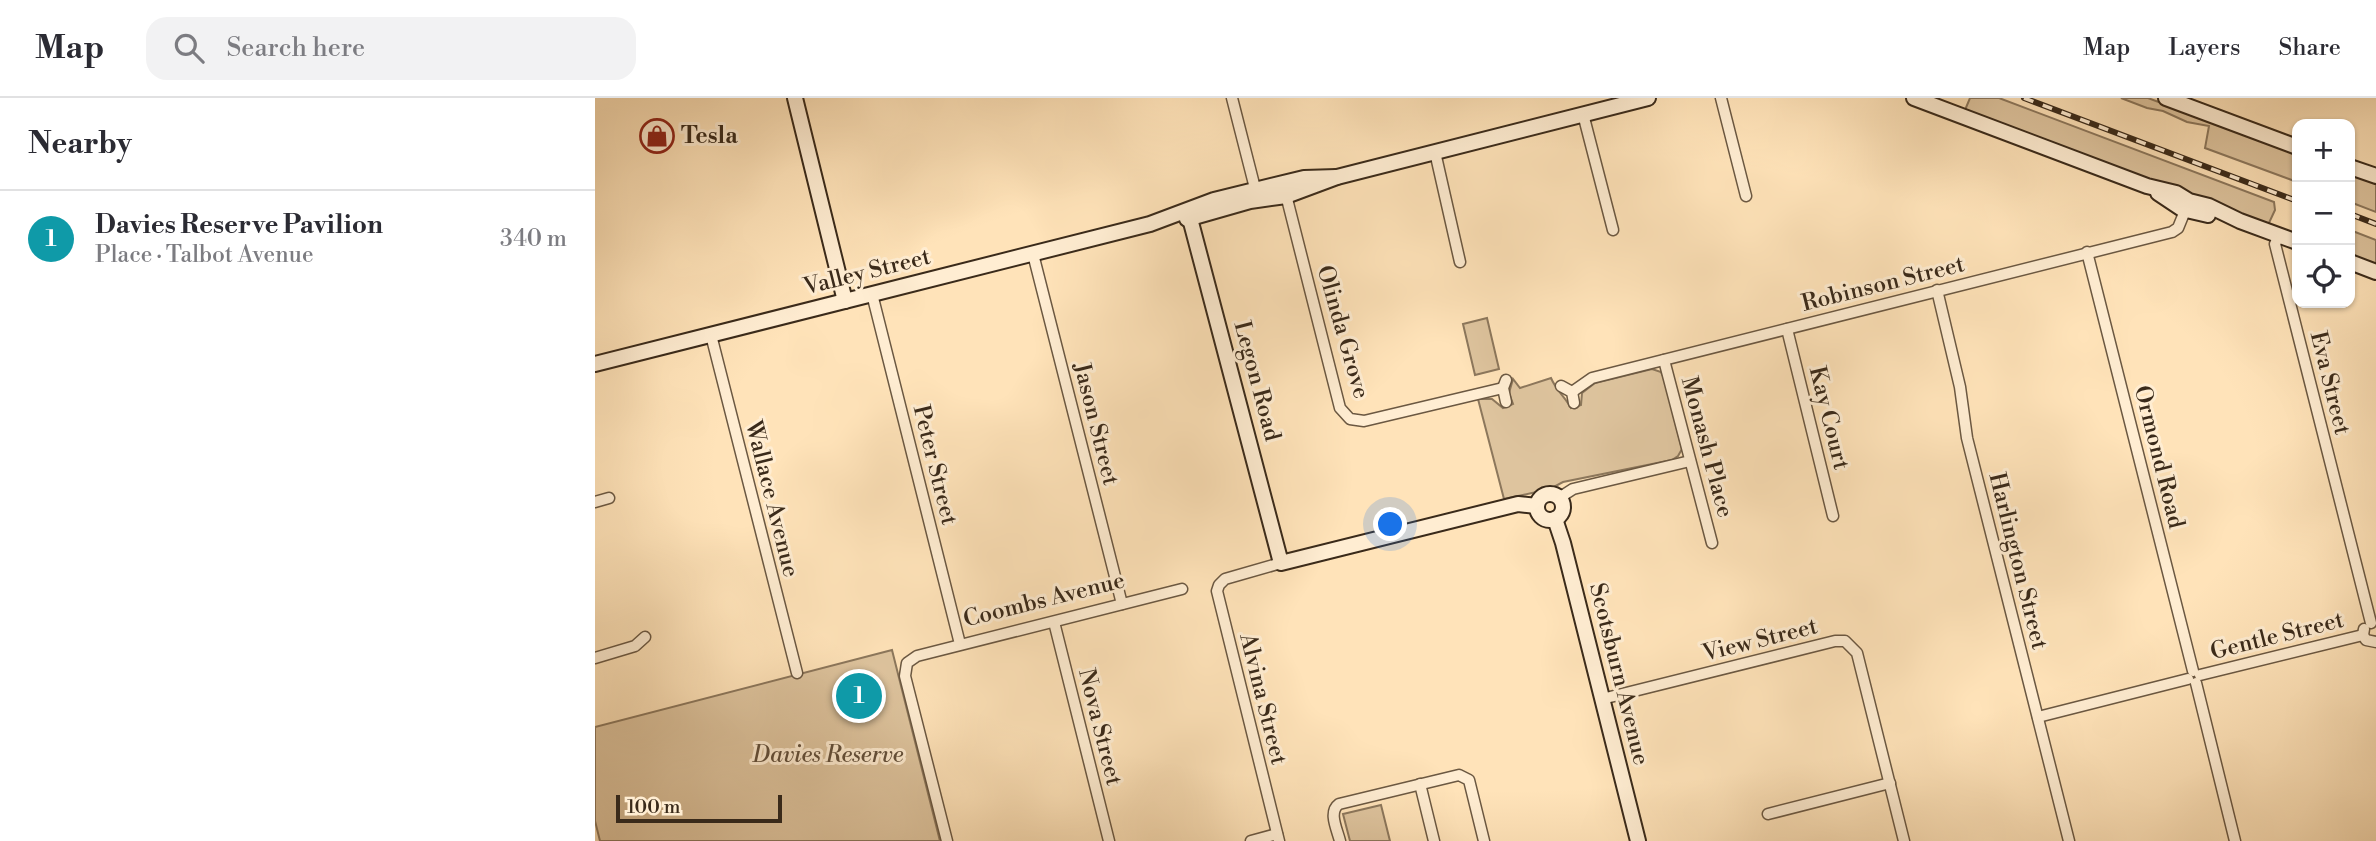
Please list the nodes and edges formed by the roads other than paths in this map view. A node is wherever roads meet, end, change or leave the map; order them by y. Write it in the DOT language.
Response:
graph roads {
  1 [pos="795,98"];
  2 [pos="1232,98"];
  3 [pos="1648,98"];
  4 [pos="1721,98"];
  5 [pos="1915,98"];
  6 [pos="2166,98"];
  7 [pos="1583,114"];
  8 [pos="2292,145"];
  9 [pos="1435,152"];
  10 [pos="2355,169"];
  11 [pos="2376,176"];
  12 [pos="1284,190"];
  13 [pos="1256,195"];
  14 [pos="1746,195"];
  15 [pos="2187,206"];
  16 [pos="1189,215"];
  17 [pos="1613,230"];
  18 [pos="2279,235"];
  19 [pos="2292,240"];
  20 [pos="2087,253"];
  21 [pos="1033,254"];
  22 [pos="1460,262"];
  23 [pos="2355,264"];
  24 [pos="2376,272"];
  25 [pos="1937,290"];
  26 [pos="872,294"];
  27 [pos="845,301"];
  28 [pos="1787,329"];
  29 [pos="711,335"];
  30 [pos="1664,360"];
  31 [pos="595,364"];
  32 [pos="1561,386"];
  33 [pos="1572,392"];
  34 [pos="1506,402"];
  35 [pos="1574,403"];
  36 [pos="1690,461"];
  37 [pos="609,498"];
  38 [pos="1559,498"];
  39 [pos="595,502"];
  40 [pos="1537,506"];
  41 [pos="1833,516"];
  42 [pos="1555,519"];
  43 [pos="1712,543"];
  44 [pos="1281,563"];
  45 [pos="1182,589"];
  46 [pos="1122,604"];
  47 [pos="1054,622"];
  48 [pos="2373,623"];
  49 [pos="2364,635"];
  50 [pos="645,637"];
  51 [pos="2376,643"];
  52 [pos="960,644"];
  53 [pos="595,659"];
  54 [pos="797,673"];
  55 [pos="2194,677"];
  56 [pos="1602,699"];
  57 [pos="2038,716"];
  58 [pos="1890,783"];
  59 [pos="1420,784"];
  60 [pos="1767,814"];
  61 [pos="1278,838"];
  62 [pos="947,841"];
  63 [pos="1109,841"];
  64 [pos="1251,841"];
  65 [pos="1339,841"];
  66 [pos="1434,841"];
  67 [pos="1484,841"];
  68 [pos="1638,841"];
  69 [pos="1904,841"];
  70 [pos="2069,841"];
  71 [pos="2235,841"];
  1 -- 27 [label="street"];
  2 -- 13 [label="street"];
  3 -- 7 [label="street, Valley Street"];
  4 -- 14 [label="street"];
  5 -- 15 [label="street"];
  6 -- 8 [label="street"];
  7 -- 9 [label="street, Valley Street"];
  7 -- 17 [label="street"];
  9 -- 12 [label="street, Valley Street"];
  9 -- 22 [label="street"];
  10 -- 11 [label="street"];
  12 -- 13 [label="street, Valley Street"];
  12 -- 34 [label="street, Olinda Grove"];
  13 -- 16 [label="street, Valley Street"];
  15 -- 18 [label="street"];
  15 -- 20 [label="street, Robinson Street"];
  16 -- 21 [label="street, Valley Street"];
  16 -- 44 [label="street, Legon Road"];
  18 -- 19 [label="street"];
  18 -- 48 [label="street, Eva Street"];
  20 -- 25 [label="street, Robinson Street"];
  20 -- 55 [label="street, Ormond Road"];
  21 -- 26 [label="street, Valley Street"];
  21 -- 46 [label="street, Jason Street"];
  23 -- 24 [label="street"];
  25 -- 28 [label="street, Robinson Street"];
  25 -- 57 [label="street, Harlington Street"];
  26 -- 27 [label="street, Valley Street"];
  26 -- 52 [label="street, Peter Street"];
  27 -- 29 [label="street, Valley Street"];
  28 -- 30 [label="street, Robinson Street"];
  28 -- 41 [label="street, Kay Court"];
  29 -- 31 [label="street, Valley Street"];
  29 -- 54 [label="street, Wallace Avenue"];
  30 -- 33 [label="street, Robinson Street"];
  30 -- 36 [label="street, Monash Place"];
  32 -- 33 [label="street"];
  33 -- 35 [label="street"];
  36 -- 38 [label="street"];
  36 -- 43 [label="street, Monash Place"];
  37 -- 39 [label="street"];
  38 -- 40 [label="street"];
  38 -- 42 [label="street"];
  40 -- 42 [label="street"];
  40 -- 44 [label="street"];
  42 -- 56 [label="street, Scotsburn Avenue"];
  44 -- 61 [label="street, Alvina Street"];
  45 -- 46 [label="street, Coombs Avenue"];
  46 -- 47 [label="street, Coombs Avenue"];
  47 -- 52 [label="street, Coombs Avenue"];
  47 -- 63 [label="street, Nova Street"];
  48 -- 49 [label="street"];
  49 -- 51 [label="street"];
  49 -- 55 [label="street, Gentle Street"];
  50 -- 53 [label="street"];
  52 -- 62 [label="street, Coombs Avenue"];
  55 -- 57 [label="street, Gentle Street"];
  55 -- 71 [label="street, Ormond Road"];
  56 -- 58 [label="street, View Street"];
  56 -- 68 [label="street, Scotsburn Avenue"];
  57 -- 70 [label="street, Harlington Street"];
  58 -- 60 [label="street"];
  58 -- 69 [label="street, View Street"];
  59 -- 65 [label="street"];
  59 -- 66 [label="street"];
  59 -- 67 [label="street"];
  61 -- 64 [label="street"];
}
